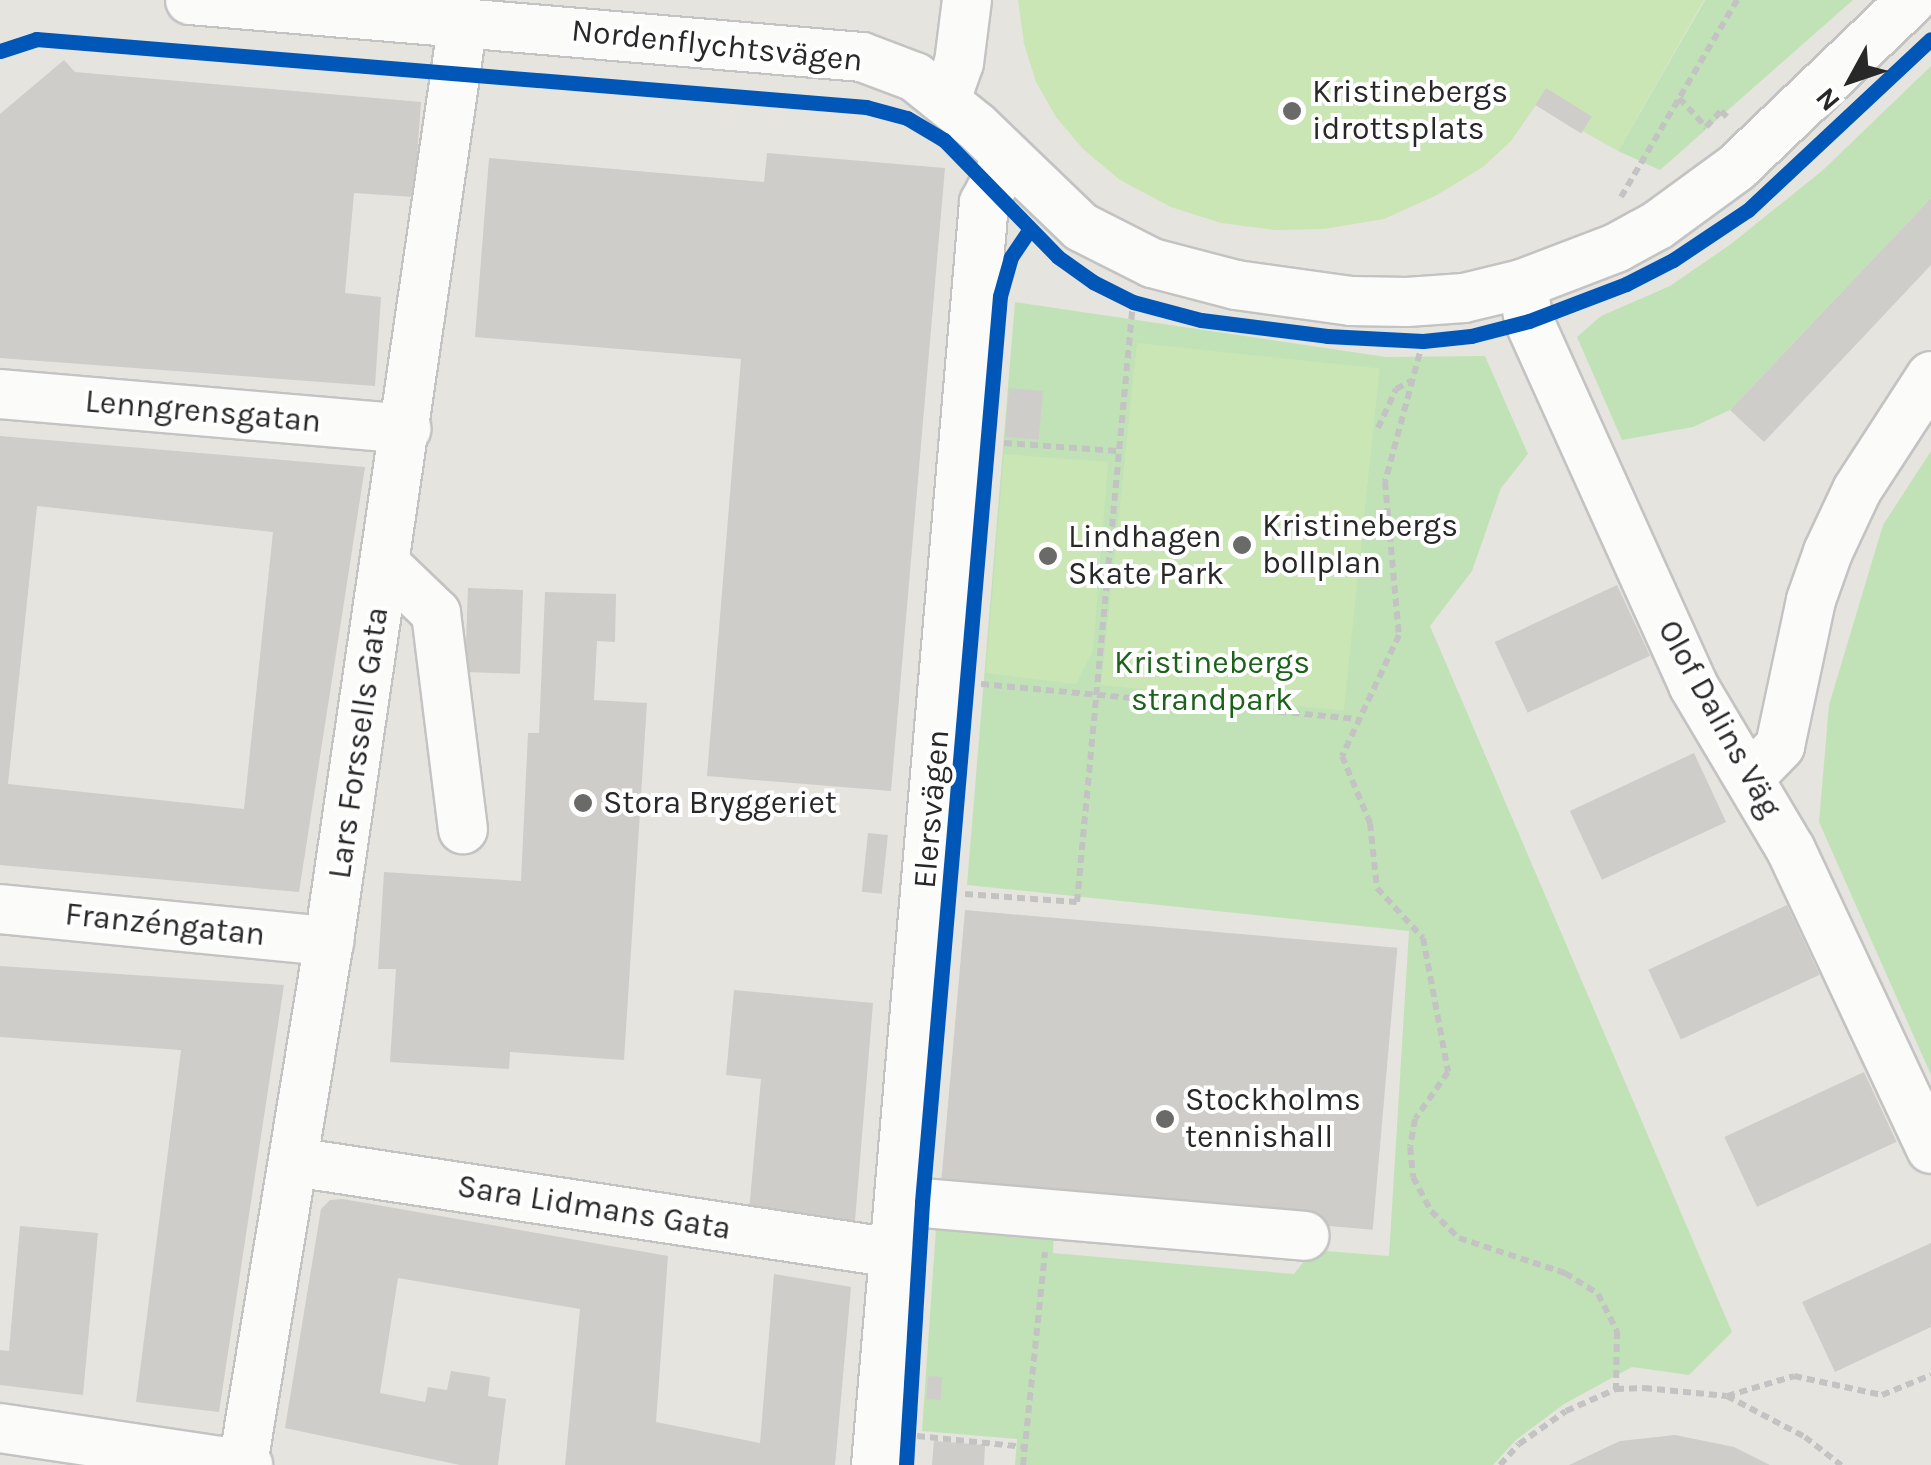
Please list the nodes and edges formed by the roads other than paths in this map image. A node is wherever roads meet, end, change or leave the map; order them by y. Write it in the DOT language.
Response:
graph roads {
  1 [pos="190,0"];
  2 [pos="967,0"];
  3 [pos="1912,0"];
  4 [pos="464,21"];
  5 [pos="946,100"];
  6 [pos="1008,159"];
  7 [pos="1522,284"];
  8 [pos="1931,376"];
  9 [pos="0,394"];
  10 [pos="406,428"];
  11 [pos="385,564"];
  12 [pos="1749,778"];
  13 [pos="463,830"];
  14 [pos="0,909"];
  15 [pos="329,941"];
  16 [pos="1931,1148"];
  17 [pos="294,1162"];
  18 [pos="899,1201"];
  19 [pos="1304,1236"];
  20 [pos="894,1253"];
  21 [pos="0,1428"];
  22 [pos="900,1442"];
  23 [pos="245,1464"];
  1 -- 4 [label="street, Nordenflychtsvägen"];
  2 -- 5 [label="street"];
  3 -- 7 [label="street, Nordenflychtsvägen"];
  4 -- 5 [label="street, Nordenflychtsvägen"];
  4 -- 10 [label="street, Lars Forssells Gata"];
  5 -- 6 [label="street, Nordenflychtsvägen"];
  6 -- 7 [label="street, Nordenflychtsvägen"];
  6 -- 18 [label="street, Elersvägen"];
  7 -- 12 [label="street, Olof Dalins Väg"];
  8 -- 12 [label="street"];
  9 -- 10 [label="street, Lenngrensgatan"];
  10 -- 11 [label="street, Lars Forssells Gata"];
  11 -- 13 [label="street"];
  11 -- 15 [label="street, Lars Forssells Gata"];
  12 -- 16 [label="street, Olof Dalins Väg"];
  14 -- 15 [label="street, Franzéngatan"];
  15 -- 17 [label="street, Lars Forssells Gata"];
  17 -- 20 [label="street, Sara Lidmans Gata"];
  17 -- 23 [label="street, Lars Forssells Gata"];
  18 -- 19 [label="street"];
  18 -- 20 [label="street, Elersvägen"];
  20 -- 22 [label="street, Elersvägen"];
  21 -- 23 [label="street"];
}
